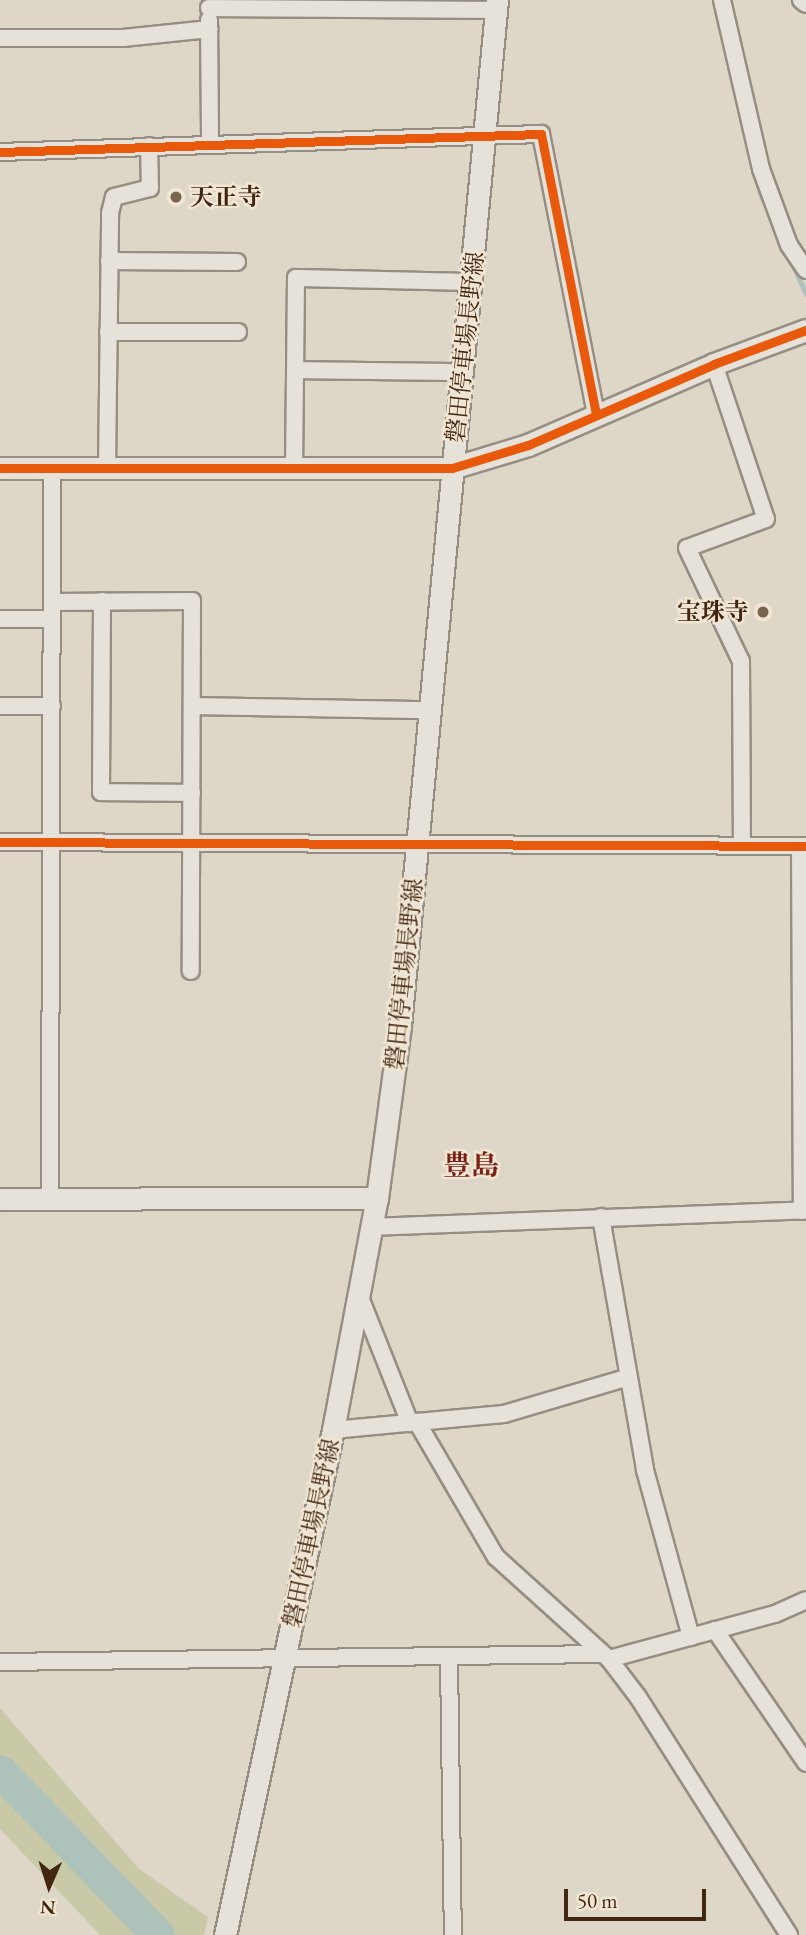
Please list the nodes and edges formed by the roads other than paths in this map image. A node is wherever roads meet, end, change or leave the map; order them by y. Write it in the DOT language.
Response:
graph roads {
  1 [pos="722,0"];
  2 [pos="801,0"];
  3 [pos="209,4"];
  4 [pos="806,4"];
  5 [pos="497,5"];
  6 [pos="209,29"];
  7 [pos="0,38"];
  8 [pos="485,135"];
  9 [pos="210,143"];
  10 [pos="149,146"];
  11 [pos="0,152"];
  12 [pos="109,261"];
  13 [pos="237,262"];
  14 [pos="806,270"];
  15 [pos="472,282"];
  16 [pos="806,330"];
  17 [pos="108,332"];
  18 [pos="238,332"];
  19 [pos="714,364"];
  20 [pos="295,370"];
  21 [pos="464,372"];
  22 [pos="597,415"];
  23 [pos="0,468"];
  24 [pos="51,468"];
  25 [pos="452,468"];
  26 [pos="107,469"];
  27 [pos="294,470"];
  28 [pos="52,601"];
  29 [pos="102,601"];
  30 [pos="0,619"];
  31 [pos="52,619"];
  32 [pos="0,706"];
  33 [pos="52,706"];
  34 [pos="192,706"];
  35 [pos="430,710"];
  36 [pos="192,793"];
  37 [pos="0,842"];
  38 [pos="51,842"];
  39 [pos="192,843"];
  40 [pos="417,844"];
  41 [pos="741,845"];
  42 [pos="803,846"];
  43 [pos="191,971"];
  44 [pos="377,1198"];
  45 [pos="0,1199"];
  46 [pos="50,1199"];
  47 [pos="804,1210"];
  48 [pos="601,1217"];
  49 [pos="372,1227"];
  50 [pos="359,1295"];
  51 [pos="629,1377"];
  52 [pos="413,1422"];
  53 [pos="334,1430"];
  54 [pos="806,1600"];
  55 [pos="715,1630"];
  56 [pos="691,1637"];
  57 [pos="605,1656"];
  58 [pos="449,1658"];
  59 [pos="284,1661"];
  60 [pos="0,1662"];
  61 [pos="806,1763"];
  62 [pos="225,1935"];
  63 [pos="453,1935"];
  64 [pos="789,1935"];
  1 -- 14 [label="street"];
  2 -- 4 [label="street"];
  3 -- 5 [label="street"];
  3 -- 6 [label="street"];
  5 -- 8 [label="main road, 磐田停車場長野線"];
  6 -- 7 [label="street"];
  6 -- 9 [label="street"];
  8 -- 9 [label="street"];
  8 -- 15 [label="main road, 磐田停車場長野線"];
  8 -- 22 [label="street"];
  9 -- 10 [label="street"];
  10 -- 11 [label="street"];
  10 -- 12 [label="street"];
  12 -- 13 [label="street"];
  12 -- 17 [label="street"];
  15 -- 20 [label="street"];
  15 -- 21 [label="main road, 磐田停車場長野線"];
  16 -- 19 [label="main road"];
  17 -- 18 [label="street"];
  17 -- 26 [label="street"];
  19 -- 22 [label="main road"];
  19 -- 41 [label="street"];
  20 -- 21 [label="street"];
  20 -- 27 [label="street"];
  21 -- 25 [label="main road, 磐田停車場長野線"];
  22 -- 25 [label="main road"];
  23 -- 24 [label="main road"];
  24 -- 26 [label="main road"];
  24 -- 28 [label="street"];
  25 -- 27 [label="main road"];
  25 -- 35 [label="main road, 磐田停車場長野線"];
  26 -- 27 [label="main road"];
  28 -- 29 [label="street"];
  28 -- 31 [label="street"];
  29 -- 34 [label="street"];
  29 -- 36 [label="street"];
  30 -- 31 [label="street"];
  31 -- 33 [label="street"];
  32 -- 33 [label="street"];
  33 -- 38 [label="street"];
  34 -- 35 [label="street"];
  34 -- 36 [label="street"];
  35 -- 40 [label="main road, 磐田停車場長野線"];
  36 -- 39 [label="street"];
  37 -- 38 [label="street"];
  38 -- 39 [label="street"];
  38 -- 46 [label="street"];
  39 -- 40 [label="street"];
  39 -- 43 [label="street"];
  40 -- 41 [label="street"];
  40 -- 44 [label="main road, 磐田停車場長野線"];
  41 -- 42 [label="street"];
  42 -- 47 [label="street"];
  44 -- 46 [label="main road"];
  44 -- 49 [label="main road, 磐田停車場長野線"];
  45 -- 46 [label="main road"];
  47 -- 48 [label="street"];
  48 -- 49 [label="street"];
  48 -- 51 [label="street"];
  49 -- 50 [label="main road, 磐田停車場長野線"];
  50 -- 52 [label="street"];
  50 -- 53 [label="main road, 磐田停車場長野線"];
  51 -- 52 [label="street"];
  51 -- 56 [label="street"];
  52 -- 53 [label="street"];
  52 -- 57 [label="street"];
  53 -- 59 [label="main road, 磐田停車場長野線"];
  54 -- 55 [label="street"];
  55 -- 56 [label="street"];
  55 -- 61 [label="street"];
  56 -- 57 [label="street"];
  57 -- 58 [label="street"];
  57 -- 64 [label="street"];
  58 -- 59 [label="street"];
  58 -- 63 [label="street"];
  59 -- 60 [label="street"];
  59 -- 62 [label="main road, 磐田停車場長野線"];
}
